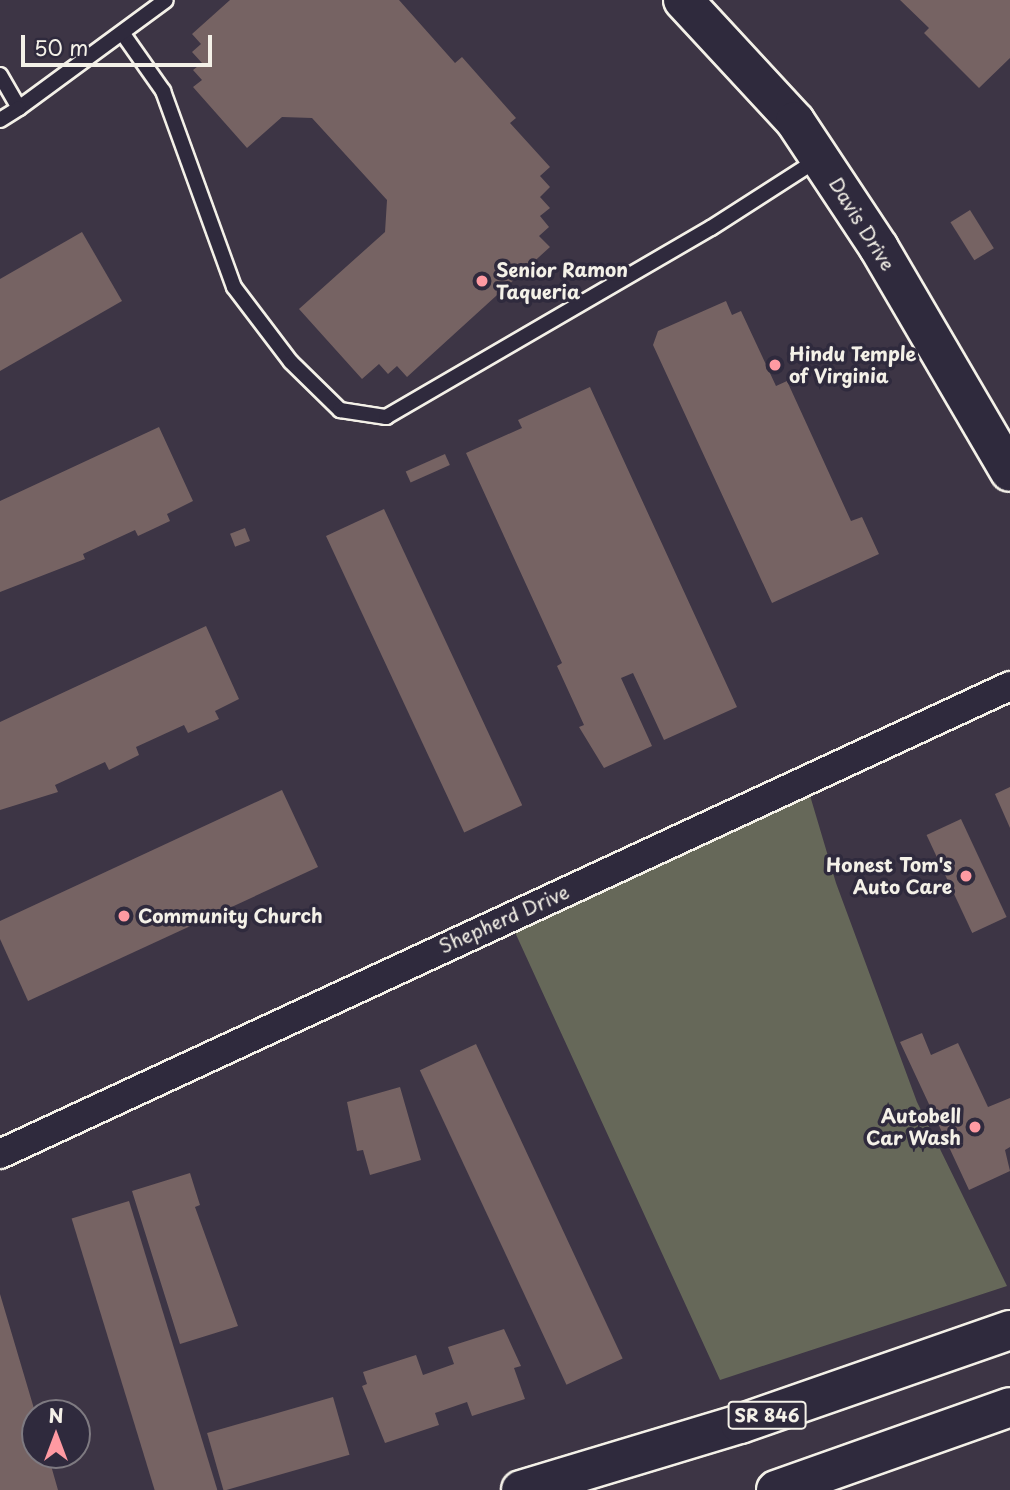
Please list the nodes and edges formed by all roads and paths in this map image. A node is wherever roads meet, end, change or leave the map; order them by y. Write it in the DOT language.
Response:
graph roads {
  1 [pos="166,0"];
  2 [pos="683,0"];
  3 [pos="123,34"];
  4 [pos="0,75"];
  5 [pos="19,108"];
  6 [pos="0,120"];
  7 [pos="819,158"];
  8 [pos="1010,472"];
  9 [pos="1010,686"];
  10 [pos="0,1154"];
  11 [pos="1010,1330"];
  12 [pos="1010,1408"];
  13 [pos="521,1490"];
  14 [pos="776,1490"];
  1 -- 3 [label="lane"];
  2 -- 7 [label="main road, Davis Drive"];
  3 -- 5 [label="lane"];
  3 -- 7 [label="lane"];
  4 -- 5 [label="lane"];
  5 -- 6 [label="lane"];
  7 -- 8 [label="main road, Davis Drive"];
  9 -- 10 [label="street, Shepherd Drive"];
  11 -- 13 [label="main road, SR 846"];
  12 -- 14 [label="main road"];
}
